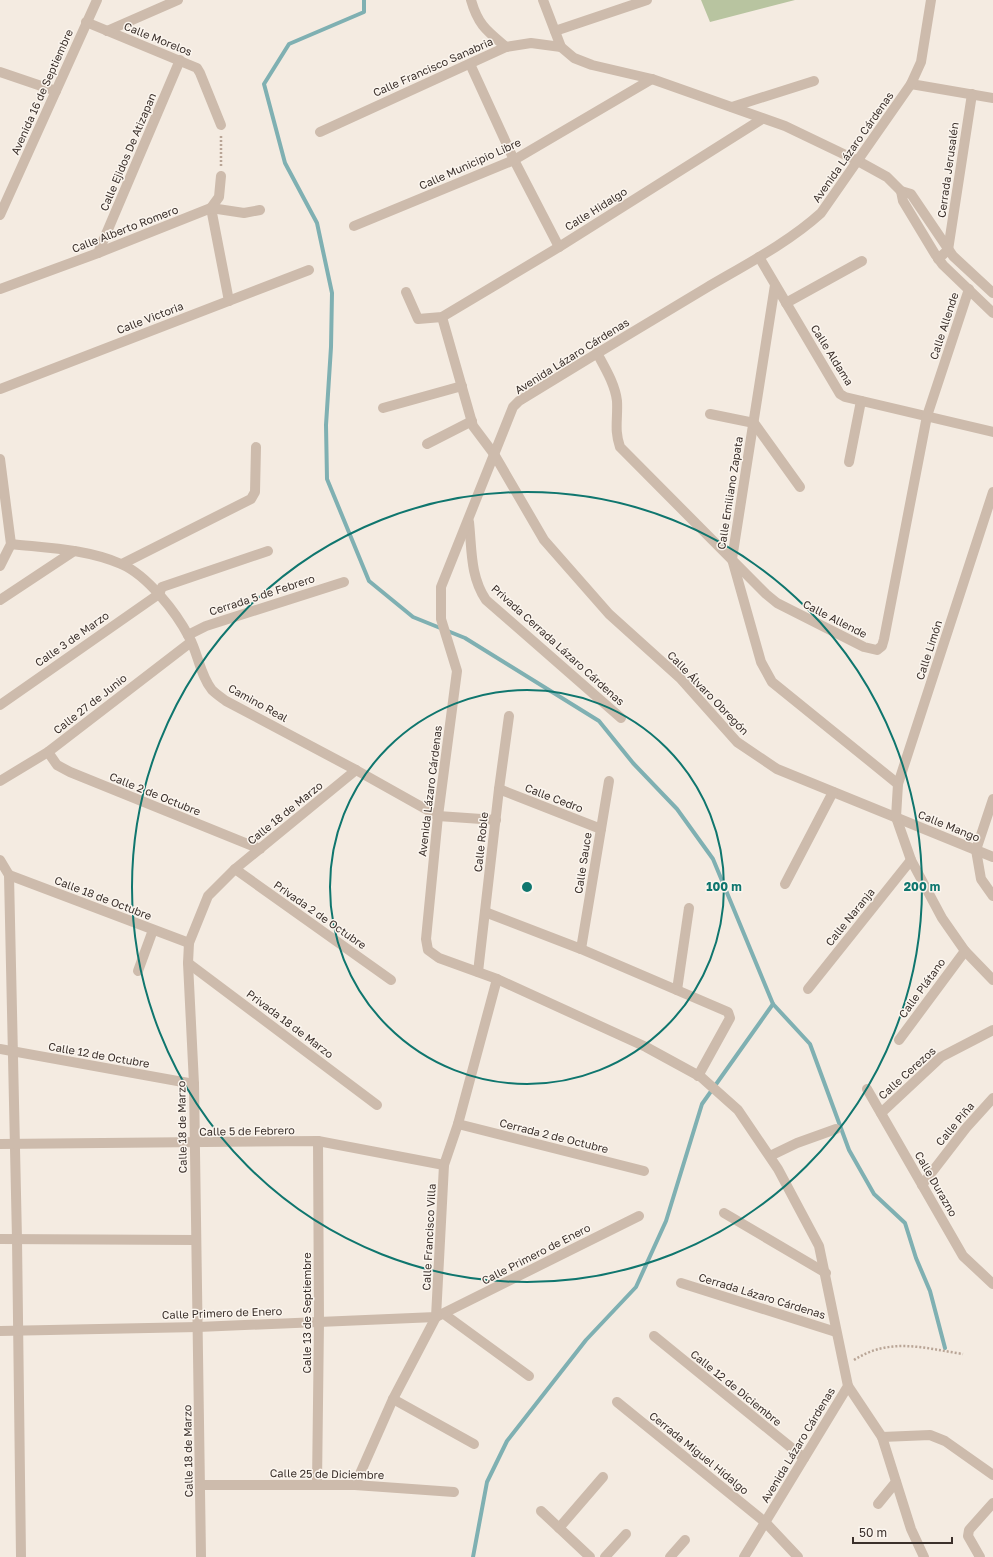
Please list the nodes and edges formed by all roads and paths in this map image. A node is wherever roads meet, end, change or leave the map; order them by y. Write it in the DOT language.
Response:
graph roads {
  1 [pos="97,0"];
  2 [pos="178,0"];
  3 [pos="471,0"];
  4 [pos="543,0"];
  5 [pos="647,0"];
  6 [pos="931,0"];
  7 [pos="86,22"];
  8 [pos="107,31"];
  9 [pos="555,31"];
  10 [pos="561,47"];
  11 [pos="506,48"];
  12 [pos="180,60"];
  13 [pos="470,64"];
  14 [pos="0,72"];
  15 [pos="652,79"];
  16 [pos="814,81"];
  17 [pos="911,84"];
  18 [pos="56,91"];
  19 [pos="972,94"];
  20 [pos="993,98"];
  21 [pos="732,107"];
  22 [pos="762,118"];
  23 [pos="221,125"];
  24 [pos="320,132"];
  25 [pos="514,160"];
  26 [pos="858,161"];
  27 [pos="221,176"];
  28 [pos="901,191"];
  29 [pos="211,208"];
  30 [pos="260,210"];
  31 [pos="0,215"];
  32 [pos="354,226"];
  33 [pos="559,247"];
  34 [pos="948,250"];
  35 [pos="98,253"];
  36 [pos="759,257"];
  37 [pos="938,259"];
  38 [pos="862,261"];
  39 [pos="309,270"];
  40 [pos="775,285"];
  41 [pos="0,289"];
  42 [pos="969,290"];
  43 [pos="406,292"];
  44 [pos="993,293"];
  45 [pos="229,301"];
  46 [pos="786,303"];
  47 [pos="993,313"];
  48 [pos="442,317"];
  49 [pos="597,353"];
  50 [pos="462,386"];
  51 [pos="0,389"];
  52 [pos="861,401"];
  53 [pos="383,408"];
  54 [pos="710,414"];
  55 [pos="927,416"];
  56 [pos="472,421"];
  57 [pos="754,423"];
  58 [pos="993,432"];
  59 [pos="427,444"];
  60 [pos="256,447"];
  61 [pos="494,454"];
  62 [pos="0,459"];
  63 [pos="849,462"];
  64 [pos="800,487"];
  65 [pos="993,492"];
  66 [pos="469,520"];
  67 [pos="10,544"];
  68 [pos="268,550"];
  69 [pos="74,551"];
  70 [pos="732,559"];
  71 [pos="122,564"];
  72 [pos="0,566"];
  73 [pos="344,582"];
  74 [pos="159,594"];
  75 [pos="0,600"];
  76 [pos="190,638"];
  77 [pos="0,705"];
  78 [pos="509,716"];
  79 [pos="621,718"];
  80 [pos="48,752"];
  81 [pos="356,770"];
  82 [pos="0,781"];
  83 [pos="609,781"];
  84 [pos="898,784"];
  85 [pos="499,790"];
  86 [pos="833,792"];
  87 [pos="993,799"];
  88 [pos="438,816"];
  89 [pos="896,817"];
  90 [pos="496,820"];
  91 [pos="600,829"];
  92 [pos="260,849"];
  93 [pos="976,850"];
  94 [pos="993,857"];
  95 [pos="0,860"];
  96 [pos="911,860"];
  97 [pos="235,870"];
  98 [pos="9,875"];
  99 [pos="785,884"];
  100 [pos="993,896"];
  101 [pos="689,908"];
  102 [pos="485,912"];
  103 [pos="153,930"];
  104 [pos="189,943"];
  105 [pos="580,949"];
  106 [pos="964,951"];
  107 [pos="188,963"];
  108 [pos="138,971"];
  109 [pos="478,972"];
  110 [pos="391,980"];
  111 [pos="497,980"];
  112 [pos="993,980"];
  113 [pos="808,989"];
  114 [pos="678,990"];
  115 [pos="993,1030"];
  116 [pos="899,1040"];
  117 [pos="0,1050"];
  118 [pos="12,1052"];
  119 [pos="699,1076"];
  120 [pos="194,1084"];
  121 [pos="867,1089"];
  122 [pos="993,1098"];
  123 [pos="378,1105"];
  124 [pos="881,1113"];
  125 [pos="458,1124"];
  126 [pos="836,1129"];
  127 [pos="318,1141"];
  128 [pos="0,1144"];
  129 [pos="14,1144"];
  130 [pos="195,1144"];
  131 [pos="770,1156"];
  132 [pos="444,1165"];
  133 [pos="644,1171"];
  134 [pos="922,1185"];
  135 [pos="724,1213"];
  136 [pos="639,1216"];
  137 [pos="0,1239"];
  138 [pos="17,1239"];
  139 [pos="196,1240"];
  140 [pos="826,1273"];
  141 [pos="681,1283"];
  142 [pos="993,1284"];
  143 [pos="440,1315"];
  144 [pos="319,1322"];
  145 [pos="198,1326"];
  146 [pos="0,1331"];
  147 [pos="18,1331"];
  148 [pos="836,1332"];
  149 [pos="654,1336"];
  150 [pos="963,1354"];
  151 [pos="843,1366"];
  152 [pos="530,1376"];
  153 [pos="848,1386"];
  154 [pos="393,1399"];
  155 [pos="617,1402"];
  156 [pos="882,1438"];
  157 [pos="474,1444"];
  158 [pos="804,1458"];
  159 [pos="993,1475"];
  160 [pos="604,1477"];
  161 [pos="896,1482"];
  162 [pos="318,1484"];
  163 [pos="200,1485"];
  164 [pos="355,1485"];
  165 [pos="454,1492"];
  166 [pos="993,1503"];
  167 [pos="878,1504"];
  168 [pos="541,1511"];
  169 [pos="765,1522"];
  170 [pos="559,1528"];
  171 [pos="626,1534"];
  172 [pos="686,1540"];
  173 [pos="21,1557"];
  174 [pos="201,1557"];
  175 [pos="590,1557"];
  176 [pos="605,1557"];
  177 [pos="670,1557"];
  178 [pos="744,1557"];
  179 [pos="798,1557"];
  180 [pos="924,1557"];
  181 [pos="980,1557"];
  1 -- 7 [label="street, Avenida 16 de Septiembre"];
  2 -- 8 [label="street"];
  3 -- 11 [label="street"];
  4 -- 9 [label="street"];
  5 -- 9 [label="street"];
  6 -- 17 [label="street, Avenida Lázaro Cárdenas"];
  7 -- 8 [label="street, Calle Morelos"];
  7 -- 18 [label="street, Avenida 16 de Septiembre"];
  8 -- 12 [label="street, Calle Morelos"];
  9 -- 10 [label="street"];
  10 -- 11 [label="street, Calle Francisco Sanabria"];
  10 -- 15 [label="street"];
  11 -- 13 [label="street, Calle Francisco Sanabria"];
  12 -- 23 [label="street, Calle Morelos"];
  12 -- 35 [label="street, Calle Ejidos De Atizapan"];
  13 -- 24 [label="street, Calle Francisco Sanabria"];
  13 -- 25 [label="street"];
  14 -- 18 [label="street"];
  15 -- 21 [label="street"];
  15 -- 25 [label="street, Calle Municipio Libre"];
  16 -- 21 [label="street"];
  17 -- 19 [label="street"];
  17 -- 26 [label="street, Avenida Lázaro Cárdenas"];
  18 -- 31 [label="street, Avenida 16 de Septiembre"];
  19 -- 20 [label="street"];
  19 -- 34 [label="street, Cerrada Jerusalén"];
  21 -- 22 [label="street"];
  22 -- 26 [label="street"];
  22 -- 33 [label="street, Calle Hidalgo"];
  23 -- 27 [label="path"];
  25 -- 32 [label="street, Calle Municipio Libre"];
  25 -- 33 [label="street"];
  26 -- 28 [label="street"];
  26 -- 36 [label="street, Avenida Lázaro Cárdenas"];
  27 -- 29 [label="street"];
  28 -- 34 [label="street"];
  28 -- 37 [label="street"];
  29 -- 30 [label="street"];
  29 -- 35 [label="street, Calle Alberto Romero"];
  29 -- 45 [label="street"];
  33 -- 48 [label="street, Calle Hidalgo"];
  34 -- 37 [label="street"];
  34 -- 44 [label="street"];
  35 -- 41 [label="street, Calle Alberto Romero"];
  36 -- 40 [label="street, Calle Aldama"];
  36 -- 49 [label="street, Avenida Lázaro Cárdenas"];
  37 -- 42 [label="street"];
  38 -- 46 [label="street"];
  39 -- 45 [label="street, Calle Victoria"];
  40 -- 46 [label="street, Calle Aldama"];
  40 -- 57 [label="street, Calle Emiliano Zapata"];
  42 -- 47 [label="street"];
  42 -- 55 [label="street, Calle Allende"];
  43 -- 48 [label="street"];
  45 -- 51 [label="street, Calle Victoria"];
  46 -- 52 [label="street, Calle Aldama"];
  48 -- 50 [label="street, Calle Álvaro Obregón"];
  49 -- 61 [label="street, Avenida Lázaro Cárdenas"];
  49 -- 70 [label="street, Calle Allende"];
  50 -- 53 [label="street"];
  50 -- 56 [label="street, Calle Álvaro Obregón"];
  52 -- 55 [label="street, Calle Aldama"];
  52 -- 63 [label="street"];
  54 -- 57 [label="street"];
  55 -- 58 [label="street, Calle Aldama"];
  55 -- 70 [label="street, Calle Allende"];
  56 -- 59 [label="street"];
  56 -- 61 [label="street, Calle Álvaro Obregón"];
  57 -- 64 [label="street"];
  57 -- 70 [label="street, Calle Emiliano Zapata"];
  60 -- 71 [label="street"];
  61 -- 66 [label="street, Avenida Lázaro Cárdenas"];
  61 -- 86 [label="street, Calle Álvaro Obregón"];
  62 -- 67 [label="street"];
  65 -- 84 [label="street, Calle Limón"];
  66 -- 79 [label="street, Privada Cerrada Lázaro Cárdenas"];
  66 -- 88 [label="street, Avenida Lázaro Cárdenas"];
  67 -- 69 [label="street, Camino Real"];
  67 -- 72 [label="street"];
  68 -- 74 [label="street, Calle 3 de Marzo"];
  69 -- 71 [label="street, Camino Real"];
  69 -- 75 [label="street"];
  70 -- 84 [label="street, Calle Emiliano Zapata"];
  71 -- 74 [label="street, Camino Real"];
  73 -- 76 [label="street, Cerrada 5 de Febrero"];
  74 -- 76 [label="street, Camino Real"];
  74 -- 77 [label="street, Calle 3 de Marzo"];
  76 -- 80 [label="street, Calle 27 de Junio"];
  76 -- 81 [label="street, Camino Real"];
  78 -- 85 [label="street, Calle Roble"];
  80 -- 82 [label="street, Calle 27 de Junio"];
  80 -- 92 [label="street, Calle 2 de Octubre"];
  81 -- 88 [label="street, Camino Real"];
  81 -- 92 [label="street, Calle 18 de Marzo"];
  83 -- 91 [label="street, Calle Sauce"];
  84 -- 89 [label="street, Calle Limón"];
  85 -- 90 [label="street, Calle Roble"];
  85 -- 91 [label="street, Calle Cedro"];
  86 -- 89 [label="street, Calle Álvaro Obregón"];
  86 -- 99 [label="street"];
  87 -- 93 [label="street"];
  88 -- 90 [label="street, Camino Real"];
  88 -- 109 [label="street, Avenida Lázaro Cárdenas"];
  89 -- 93 [label="street, Calle Mango"];
  89 -- 96 [label="street"];
  90 -- 102 [label="street, Calle Roble"];
  91 -- 105 [label="street, Calle Sauce"];
  92 -- 97 [label="street, Calle 18 de Marzo"];
  93 -- 94 [label="street, Calle Mango"];
  93 -- 100 [label="street"];
  95 -- 98 [label="street"];
  96 -- 106 [label="street"];
  96 -- 113 [label="street, Calle Naranja"];
  97 -- 104 [label="street, Calle 18 de Marzo"];
  97 -- 110 [label="street, Privada 2 de Octubre"];
  98 -- 103 [label="street, Calle 18 de Octubre"];
  98 -- 118 [label="street"];
  101 -- 114 [label="street"];
  102 -- 105 [label="street"];
  102 -- 109 [label="street, Calle Roble"];
  103 -- 104 [label="street, Calle 18 de Octubre"];
  103 -- 108 [label="street"];
  104 -- 107 [label="street, Calle 18 de Marzo"];
  105 -- 114 [label="street"];
  106 -- 112 [label="street"];
  106 -- 116 [label="street, Calle Plátano"];
  107 -- 120 [label="street, Calle 18 de Marzo"];
  107 -- 123 [label="street, Privada 18 de Marzo"];
  109 -- 111 [label="street, Avenida Lázaro Cárdenas"];
  111 -- 119 [label="street, Avenida Lázaro Cárdenas"];
  111 -- 125 [label="street, Calle Francisco Villa"];
  114 -- 119 [label="street"];
  115 -- 124 [label="street, Calle Cerezos"];
  117 -- 118 [label="street, Calle 12 de Octubre"];
  118 -- 120 [label="street, Calle 12 de Octubre"];
  118 -- 129 [label="street"];
  119 -- 131 [label="street, Avenida Lázaro Cárdenas"];
  120 -- 130 [label="street, Calle 18 de Marzo"];
  121 -- 124 [label="street, Calle Durazno"];
  122 -- 134 [label="street, Calle Piña"];
  124 -- 134 [label="street, Calle Durazno"];
  125 -- 132 [label="street, Calle Francisco Villa"];
  125 -- 133 [label="street, Cerrada 2 de Octubre"];
  126 -- 131 [label="street"];
  127 -- 130 [label="street, Calle 5 de Febrero"];
  127 -- 132 [label="street, Calle 5 de Febrero"];
  127 -- 144 [label="street, Calle 13 de Septiembre"];
  128 -- 129 [label="street, Calle 5 de Febrero"];
  129 -- 130 [label="street, Calle 5 de Febrero"];
  129 -- 138 [label="street"];
  130 -- 139 [label="street, Calle 18 de Marzo"];
  131 -- 140 [label="street, Avenida Lázaro Cárdenas"];
  132 -- 143 [label="street, Calle Francisco Villa"];
  134 -- 142 [label="street, Calle Durazno"];
  135 -- 140 [label="street"];
  136 -- 143 [label="street, Calle Primero de Enero"];
  137 -- 138 [label="street"];
  138 -- 139 [label="street"];
  138 -- 147 [label="street"];
  139 -- 145 [label="street, Calle 18 de Marzo"];
  140 -- 148 [label="street, Avenida Lázaro Cárdenas"];
  141 -- 148 [label="street, Cerrada Lázaro Cárdenas"];
  143 -- 144 [label="street, Calle Primero de Enero"];
  143 -- 152 [label="street"];
  143 -- 154 [label="street, Calle Francisco Villa"];
  144 -- 145 [label="street, Calle Primero de Enero"];
  144 -- 162 [label="street, Calle 13 de Septiembre"];
  145 -- 147 [label="street, Calle Primero de Enero"];
  145 -- 163 [label="street, Calle 18 de Marzo"];
  146 -- 147 [label="street, Calle Primero de Enero"];
  147 -- 173 [label="street"];
  148 -- 151 [label="street, Avenida Lázaro Cárdenas"];
  149 -- 158 [label="street, Calle 12 de Diciembre"];
  150 -- 151 [label="path"];
  151 -- 153 [label="street, Avenida Lázaro Cárdenas"];
  153 -- 156 [label="street"];
  153 -- 158 [label="street, Avenida Lázaro Cárdenas"];
  154 -- 157 [label="street"];
  154 -- 164 [label="street, Calle Francisco Villa"];
  155 -- 169 [label="street, Cerrada Miguel Hidalgo"];
  156 -- 159 [label="street"];
  156 -- 161 [label="street"];
  158 -- 169 [label="street, Avenida Lázaro Cárdenas"];
  160 -- 170 [label="street"];
  161 -- 167 [label="street"];
  161 -- 180 [label="street"];
  162 -- 163 [label="street, Calle 25 de Diciembre"];
  162 -- 164 [label="street, Calle 25 de Diciembre"];
  163 -- 174 [label="street, Calle 18 de Marzo"];
  164 -- 165 [label="street, Calle 25 de Diciembre"];
  166 -- 181 [label="street"];
  168 -- 170 [label="street"];
  169 -- 178 [label="street, Avenida Lázaro Cárdenas"];
  169 -- 179 [label="street, Cerrada Miguel Hidalgo"];
  170 -- 175 [label="street"];
  171 -- 176 [label="street"];
  172 -- 177 [label="street"];
}
